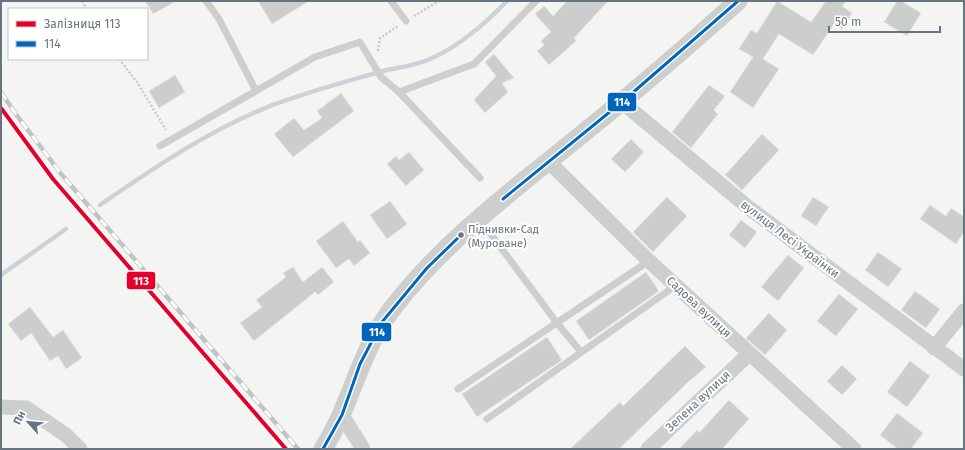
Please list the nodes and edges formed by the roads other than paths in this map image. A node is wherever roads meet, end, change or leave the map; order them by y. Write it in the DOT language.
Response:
graph roads {
  1 [pos="206,1"];
  2 [pos="391,1"];
  3 [pos="536,1"];
  4 [pos="738,1"];
  5 [pos="406,20"];
  6 [pos="256,91"];
  7 [pos="399,92"];
  8 [pos="622,102"];
  9 [pos="160,146"];
  10 [pos="548,161"];
  11 [pos="480,178"];
  12 [pos="486,229"];
  13 [pos="649,261"];
  14 [pos="676,286"];
  15 [pos="964,311"];
  16 [pos="556,324"];
  17 [pos="934,348"];
  18 [pos="581,352"];
  19 [pos="749,354"];
  20 [pos="964,369"];
  21 [pos="458,389"];
  22 [pos="1,407"];
  23 [pos="342,415"];
  24 [pos="487,419"];
  25 [pos="80,449"];
  26 [pos="323,449"];
  27 [pos="363,449"];
  28 [pos="648,449"];
  29 [pos="854,449"];
  1 -- 6 [label="lane"];
  2 -- 5 [label="lane"];
  3 -- 7 [label="lane"];
  4 -- 8 [label="street"];
  6 -- 7 [label="lane"];
  6 -- 9 [label="lane"];
  7 -- 11 [label="lane"];
  8 -- 10 [label="street"];
  8 -- 17 [label="street, вулиця Лесі Українки"];
  10 -- 13 [label="street, Садова вулиця"];
  10 -- 23 [label="street"];
  12 -- 16 [label="lane"];
  13 -- 14 [label="street, Садова вулиця"];
  13 -- 16 [label="lane"];
  14 -- 18 [label="lane"];
  14 -- 19 [label="street, Садова вулиця"];
  15 -- 17 [label="street"];
  16 -- 18 [label="lane"];
  16 -- 21 [label="lane"];
  17 -- 20 [label="street, вулиця Лесі Українки"];
  18 -- 24 [label="lane"];
  19 -- 28 [label="street, Зелена вулиця"];
  19 -- 29 [label="street, Садова вулиця"];
  22 -- 25 [label="street"];
  23 -- 26 [label="street"];
  23 -- 27 [label="street"];
}
